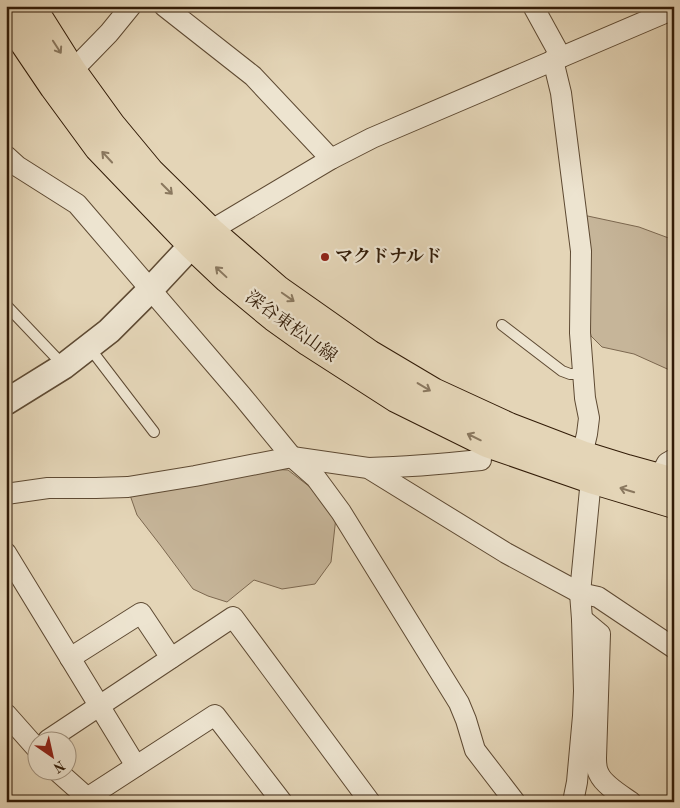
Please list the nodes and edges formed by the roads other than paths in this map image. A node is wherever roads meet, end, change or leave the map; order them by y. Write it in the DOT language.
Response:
graph roads {
  1 [pos="31,6"];
  2 [pos="131,6"];
  3 [pos="164,6"];
  4 [pos="533,6"];
  5 [pos="674,9"];
  6 [pos="6,16"];
  7 [pos="557,58"];
  8 [pos="72,71"];
  9 [pos="6,156"];
  10 [pos="331,159"];
  11 [pos="201,238"];
  12 [pos="150,290"];
  13 [pos="6,305"];
  14 [pos="502,325"];
  15 [pos="89,347"];
  16 [pos="64,366"];
  17 [pos="583,374"];
  18 [pos="6,402"];
  19 [pos="154,432"];
  20 [pos="292,457"];
  21 [pos="481,460"];
  22 [pos="586,467"];
  23 [pos="368,468"];
  24 [pos="669,473"];
  25 [pos="6,494"];
  26 [pos="674,504"];
  27 [pos="6,553"];
  28 [pos="580,593"];
  29 [pos="582,619"];
  30 [pos="674,648"];
  31 [pos="70,658"];
  32 [pos="171,658"];
  33 [pos="99,706"];
  34 [pos="6,714"];
  35 [pos="64,730"];
  36 [pos="28,735"];
  37 [pos="136,766"];
  38 [pos="66,780"];
  39 [pos="87,800"];
  40 [pos="282,802"];
  41 [pos="370,802"];
  42 [pos="515,802"];
  43 [pos="573,802"];
  44 [pos="630,802"];
  1 -- 8 [label="main road, 深谷東松山線, one-way"];
  2 -- 8 [label="street"];
  3 -- 10 [label="street"];
  4 -- 7 [label="street"];
  5 -- 7 [label="street"];
  11 -- 6 [label="main road, 深谷東松山線, one-way"];
  7 -- 10 [label="street"];
  7 -- 17 [label="street"];
  8 -- 11 [label="main road, 深谷東松山線, one-way"];
  9 -- 12 [label="street"];
  10 -- 11 [label="street"];
  11 -- 12 [label="street"];
  11 -- 22 [label="main road, 深谷東松山線"];
  12 -- 15 [label="street"];
  12 -- 20 [label="street"];
  13 -- 16 [label="lane"];
  14 -- 17 [label="lane"];
  15 -- 16 [label="street"];
  15 -- 19 [label="lane"];
  16 -- 18 [label="street"];
  17 -- 22 [label="street"];
  20 -- 23 [label="street"];
  20 -- 25 [label="street"];
  20 -- 42 [label="street"];
  21 -- 23 [label="street"];
  22 -- 24 [label="main road, 深谷東松山線"];
  26 -- 22 [label="main road, 深谷東松山線, one-way"];
  22 -- 28 [label="street"];
  23 -- 28 [label="street"];
  27 -- 31 [label="street"];
  28 -- 29 [label="street"];
  28 -- 30 [label="street"];
  29 -- 43 [label="street"];
  29 -- 44 [label="street"];
  31 -- 32 [label="street"];
  31 -- 33 [label="street"];
  32 -- 33 [label="street"];
  32 -- 41 [label="street"];
  33 -- 35 [label="street"];
  33 -- 37 [label="street"];
  34 -- 36 [label="street"];
  37 -- 39 [label="street"];
  37 -- 40 [label="street"];
  38 -- 39 [label="street"];
}
